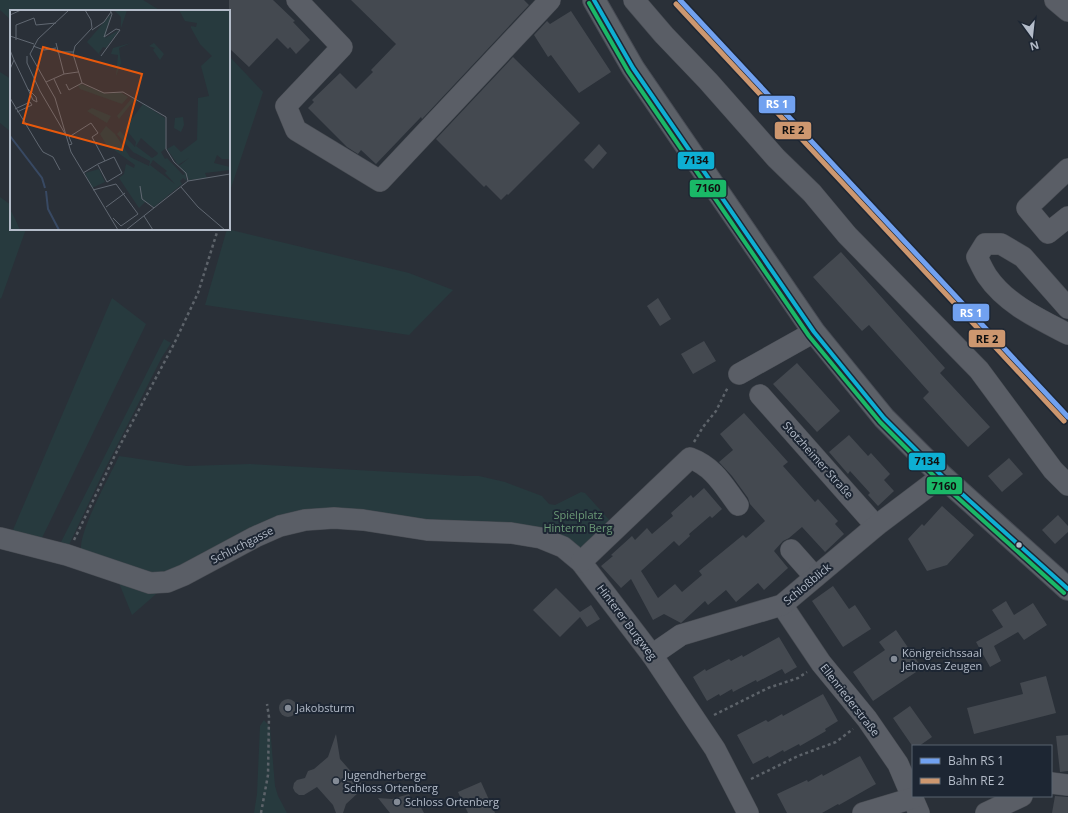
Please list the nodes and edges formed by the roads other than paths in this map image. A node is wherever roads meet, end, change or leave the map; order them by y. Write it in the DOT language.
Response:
graph roads {
  1 [pos="296,0"];
  2 [pos="550,0"];
  3 [pos="594,0"];
  4 [pos="634,0"];
  5 [pos="1055,0"];
  6 [pos="1068,11"];
  7 [pos="1068,169"];
  8 [pos="1068,217"];
  9 [pos="1068,308"];
  10 [pos="814,332"];
  11 [pos="1068,334"];
  12 [pos="739,374"];
  13 [pos="760,395"];
  14 [pos="942,476"];
  15 [pos="1068,485"];
  16 [pos="738,505"];
  17 [pos="876,526"];
  18 [pos="0,538"];
  19 [pos="791,550"];
  20 [pos="581,562"];
  21 [pos="815,577"];
  22 [pos="1068,589"];
  23 [pos="782,605"];
  24 [pos="652,654"];
  25 [pos="1052,783"];
  26 [pos="1068,785"];
  27 [pos="912,797"];
  28 [pos="1020,797"];
  29 [pos="916,806"];
  30 [pos="748,813"];
  31 [pos="863,813"];
  32 [pos="986,813"];
  1 -- 2 [label="street"];
  3 -- 10 [label="main road"];
  4 -- 15 [label="street"];
  5 -- 6 [label="street"];
  7 -- 8 [label="street"];
  9 -- 11 [label="street"];
  10 -- 12 [label="street"];
  10 -- 14 [label="main road"];
  13 -- 17 [label="street, Stotzheimer Straße"];
  14 -- 17 [label="street, Schloßblick"];
  14 -- 22 [label="main road"];
  16 -- 20 [label="street"];
  17 -- 21 [label="street, Schloßblick"];
  18 -- 20 [label="street, Schluchgasse"];
  19 -- 21 [label="street"];
  20 -- 24 [label="street, Hinterer Burgweg"];
  21 -- 23 [label="street, Schloßblick"];
  23 -- 24 [label="street, Schloßblick"];
  23 -- 27 [label="street, Ellenriederstraße"];
  24 -- 30 [label="street, Hinterer Burgweg"];
  25 -- 26 [label="street"];
  28 -- 32 [label="street"];
  29 -- 31 [label="street, Ellenriederstraße"];
}
